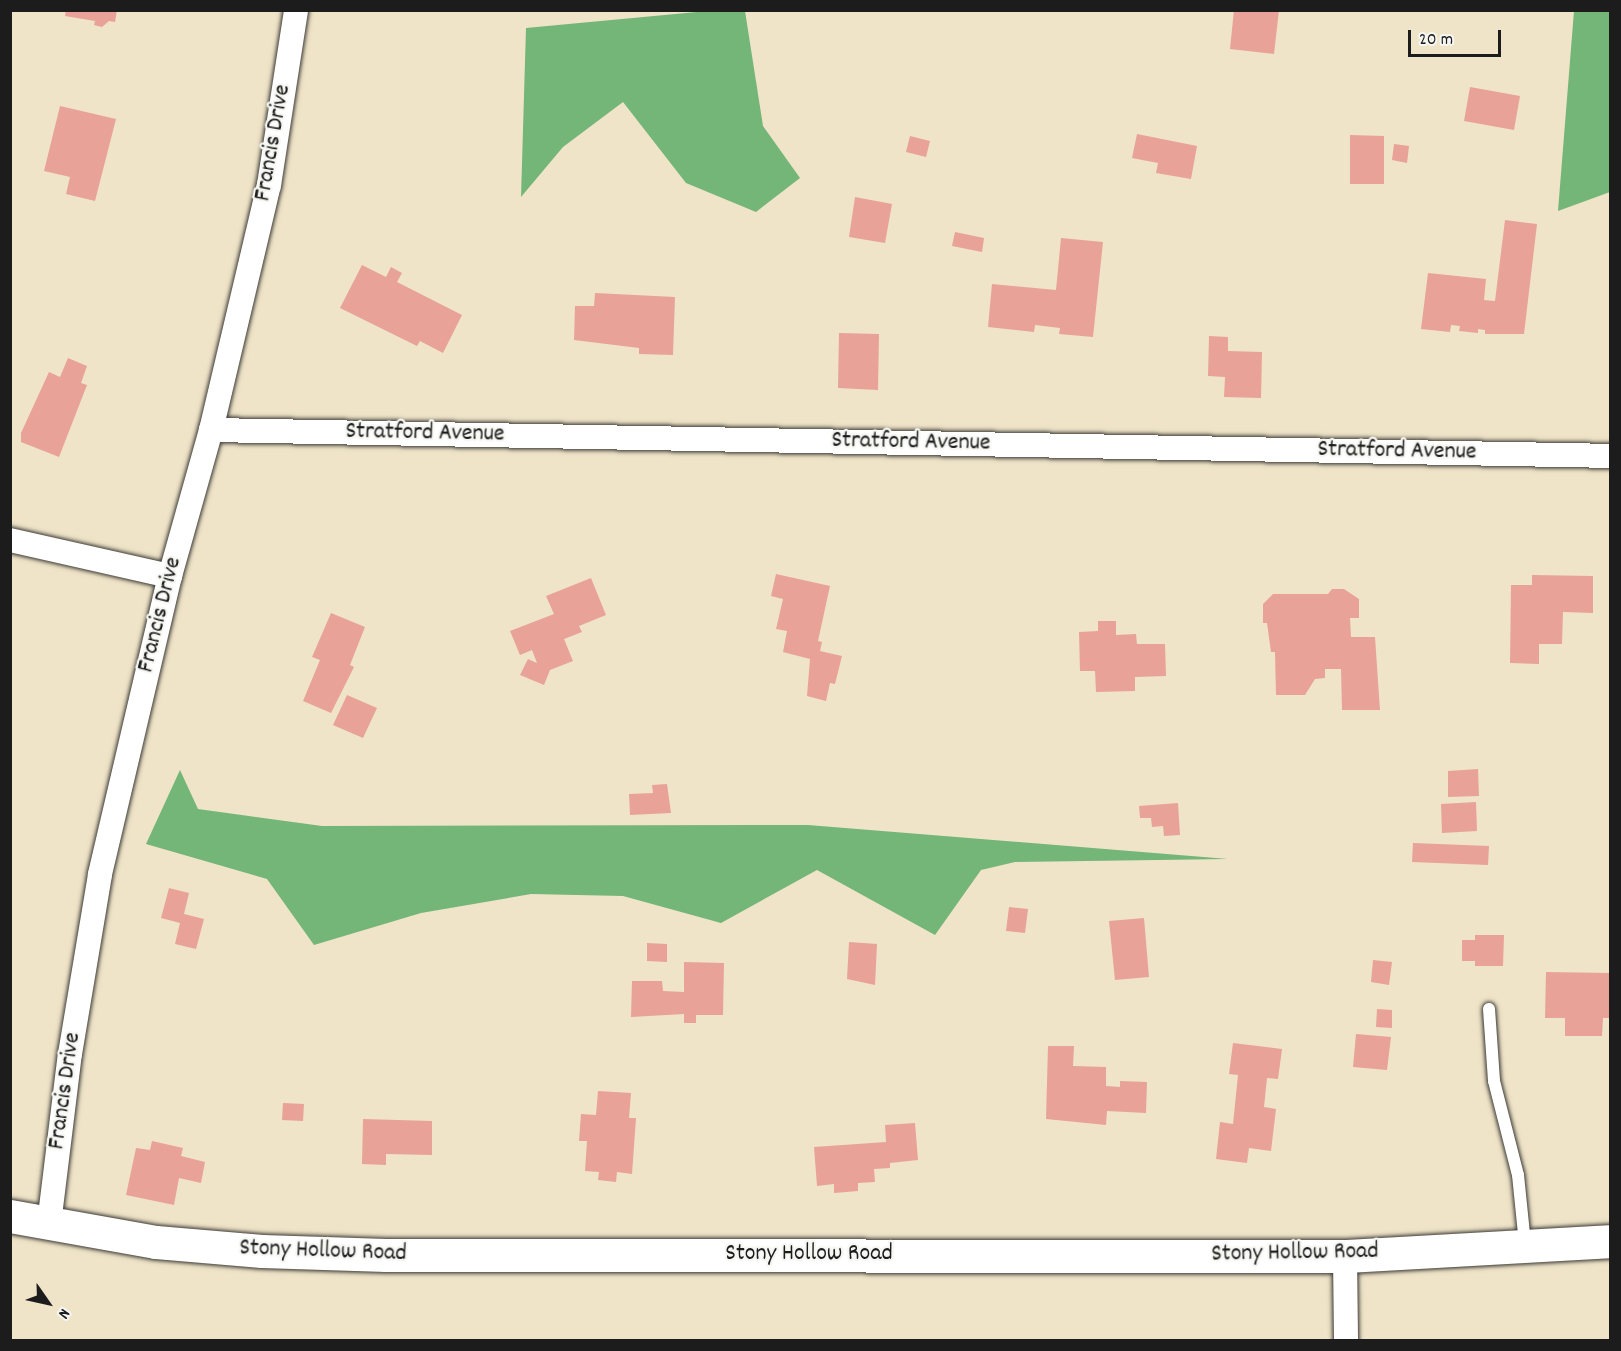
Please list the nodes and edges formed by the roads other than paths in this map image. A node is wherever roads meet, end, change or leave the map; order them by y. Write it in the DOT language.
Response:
graph roads {
  1 [pos="296,10"];
  2 [pos="211,430"];
  3 [pos="1611,456"];
  4 [pos="10,540"];
  5 [pos="170,576"];
  6 [pos="1489,1009"];
  7 [pos="10,1216"];
  8 [pos="49,1224"];
  9 [pos="1611,1241"];
  10 [pos="1525,1246"];
  11 [pos="1345,1256"];
  12 [pos="1346,1341"];
  1 -- 2 [label="street, Francis Drive"];
  2 -- 3 [label="street, Stratford Avenue"];
  2 -- 5 [label="street, Francis Drive"];
  4 -- 5 [label="street"];
  5 -- 8 [label="street, Francis Drive"];
  6 -- 10 [label="lane"];
  7 -- 8 [label="street, Stony Hollow Road"];
  8 -- 11 [label="street, Stony Hollow Road"];
  9 -- 10 [label="street, Stony Hollow Road"];
  10 -- 11 [label="street, Stony Hollow Road"];
  11 -- 12 [label="street"];
}
